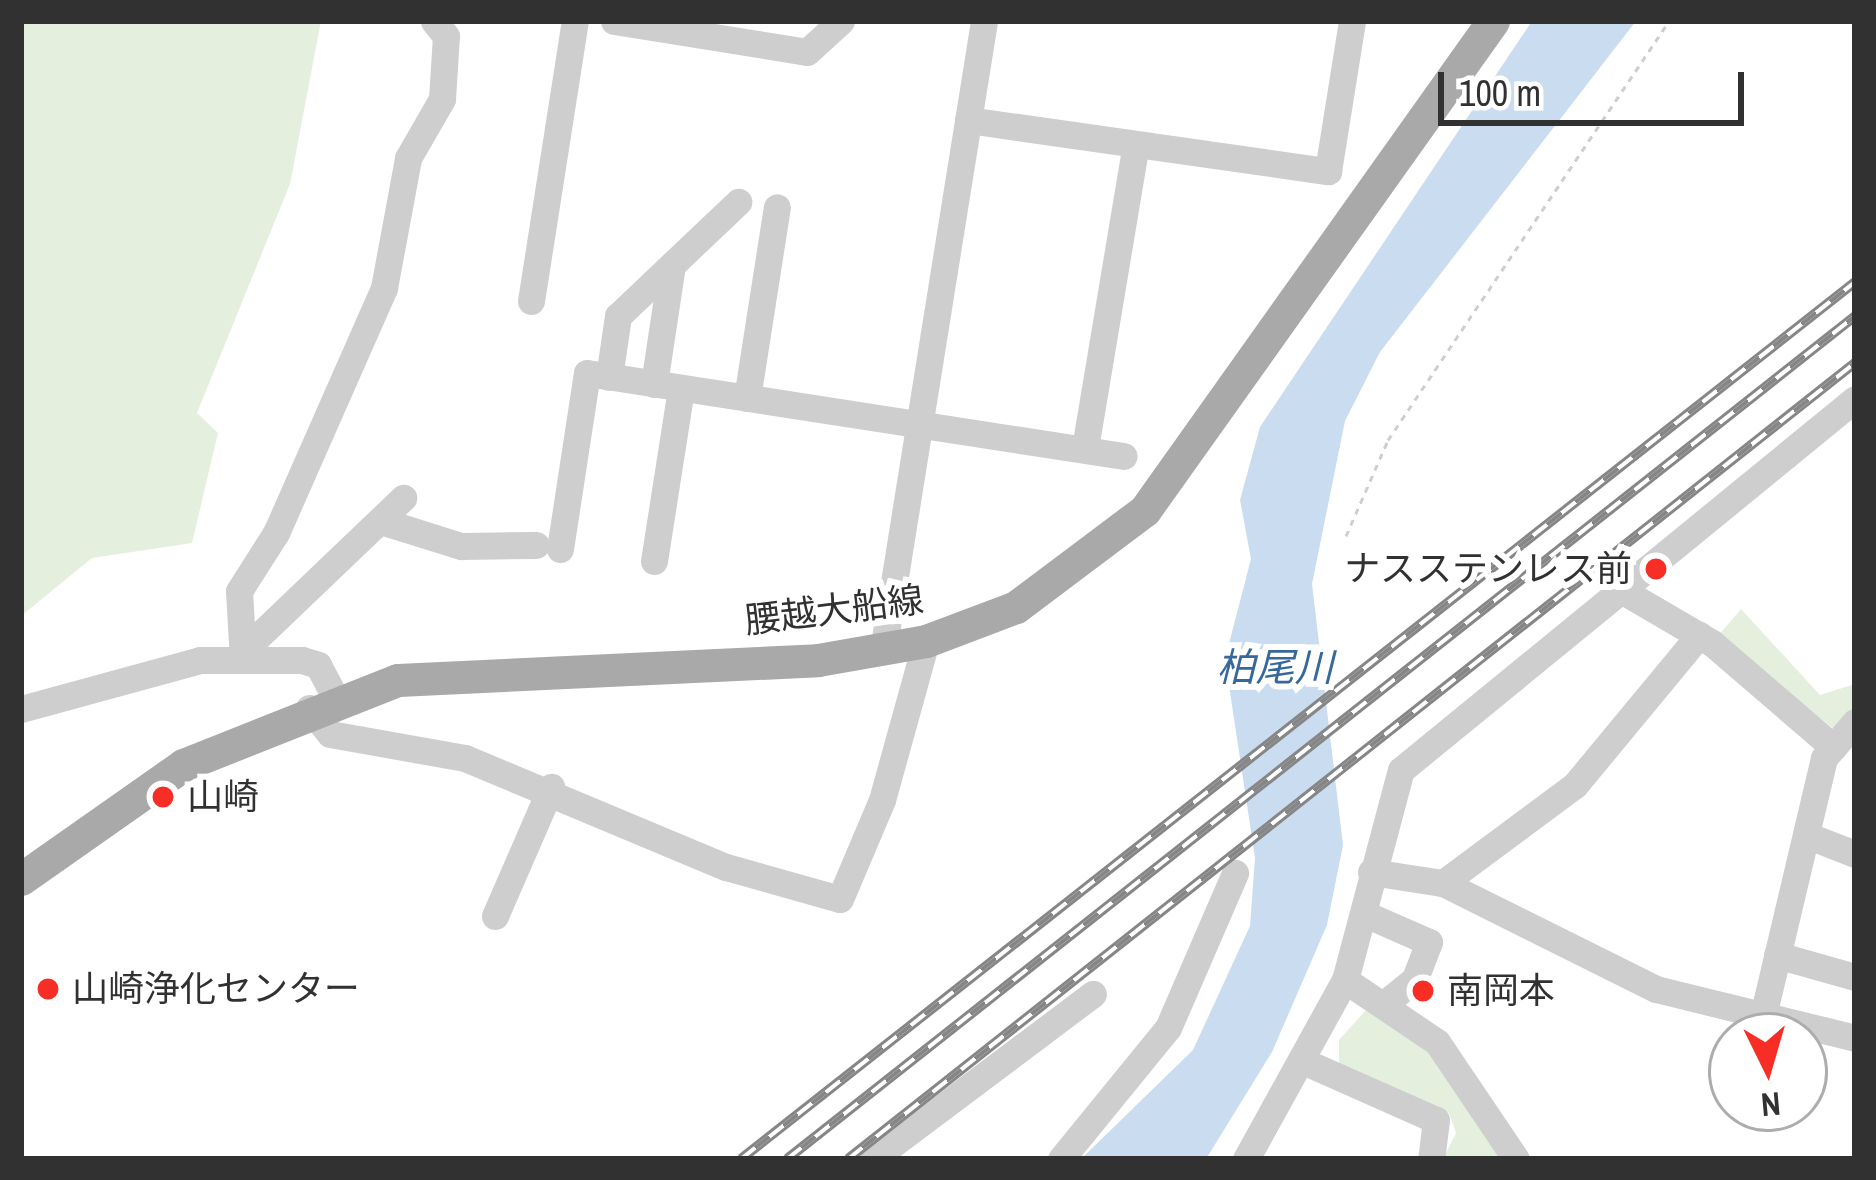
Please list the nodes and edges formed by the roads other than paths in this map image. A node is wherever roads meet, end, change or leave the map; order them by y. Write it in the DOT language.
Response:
graph roads {
  1 [pos="434,21"];
  2 [pos="575,21"];
  3 [pos="614,21"];
  4 [pos="841,21"];
  5 [pos="984,21"];
  6 [pos="1352,21"];
  7 [pos="1493,21"];
  8 [pos="968,120"];
  9 [pos="1135,148"];
  10 [pos="738,202"];
  11 [pos="777,207"];
  12 [pos="672,265"];
  13 [pos="531,301"];
  14 [pos="609,377"];
  15 [pos="668,386"];
  16 [pos="747,398"];
  17 [pos="1855,399"];
  18 [pos="918,425"];
  19 [pos="1085,448"];
  20 [pos="1124,456"];
  21 [pos="403,498"];
  22 [pos="381,521"];
  23 [pos="653,561"];
  24 [pos="1616,587"];
  25 [pos="1699,635"];
  26 [pos="926,641"];
  27 [pos="883,651"];
  28 [pos="244,655"];
  29 [pos="322,704"];
  30 [pos="21,709"];
  31 [pos="1855,722"];
  32 [pos="1834,747"];
  33 [pos="551,787"];
  34 [pos="1806,835"];
  35 [pos="1855,854"];
  36 [pos="1371,872"];
  37 [pos="1235,873"];
  38 [pos="21,879"];
  39 [pos="1443,884"];
  40 [pos="1365,914"];
  41 [pos="495,916"];
  42 [pos="1777,955"];
  43 [pos="1855,977"];
  44 [pos="1345,980"];
  45 [pos="1093,994"];
  46 [pos="1388,1001"];
  47 [pos="1747,1012"];
  48 [pos="1764,1012"];
  49 [pos="1305,1061"];
  50 [pos="873,1159"];
  51 [pos="1060,1159"];
  52 [pos="1246,1159"];
  53 [pos="1431,1159"];
  54 [pos="1516,1159"];
  1 -- 28 [label="street"];
  2 -- 13 [label="street"];
  3 -- 4 [label="street"];
  5 -- 8 [label="street"];
  6 -- 9 [label="street"];
  7 -- 26 [label="main road, 腰越大船線"];
  8 -- 9 [label="street"];
  8 -- 18 [label="street"];
  9 -- 19 [label="street"];
  10 -- 12 [label="street"];
  11 -- 16 [label="street"];
  12 -- 14 [label="street"];
  12 -- 15 [label="street"];
  14 -- 15 [label="street"];
  14 -- 22 [label="street"];
  15 -- 16 [label="street"];
  15 -- 23 [label="street"];
  16 -- 18 [label="street"];
  17 -- 24 [label="street"];
  18 -- 19 [label="street"];
  18 -- 27 [label="street"];
  19 -- 20 [label="street"];
  21 -- 22 [label="street"];
  22 -- 28 [label="street"];
  24 -- 25 [label="street"];
  24 -- 36 [label="street"];
  25 -- 32 [label="street"];
  25 -- 39 [label="street"];
  26 -- 27 [label="main road, 腰越大船線"];
  26 -- 33 [label="street"];
  27 -- 29 [label="main road, 腰越大船線"];
  28 -- 29 [label="street"];
  28 -- 30 [label="street"];
  29 -- 33 [label="street"];
  29 -- 38 [label="main road, 腰越大船線"];
  31 -- 32 [label="street"];
  32 -- 34 [label="street"];
  33 -- 41 [label="street"];
  34 -- 35 [label="street"];
  34 -- 42 [label="street"];
  36 -- 39 [label="street"];
  36 -- 40 [label="street"];
  37 -- 51 [label="street"];
  39 -- 47 [label="street"];
  40 -- 44 [label="street"];
  40 -- 46 [label="street"];
  42 -- 43 [label="street"];
  42 -- 48 [label="street"];
  44 -- 46 [label="street"];
  44 -- 49 [label="street"];
  45 -- 50 [label="street"];
  46 -- 54 [label="street"];
  49 -- 52 [label="street"];
  49 -- 53 [label="street"];
}
